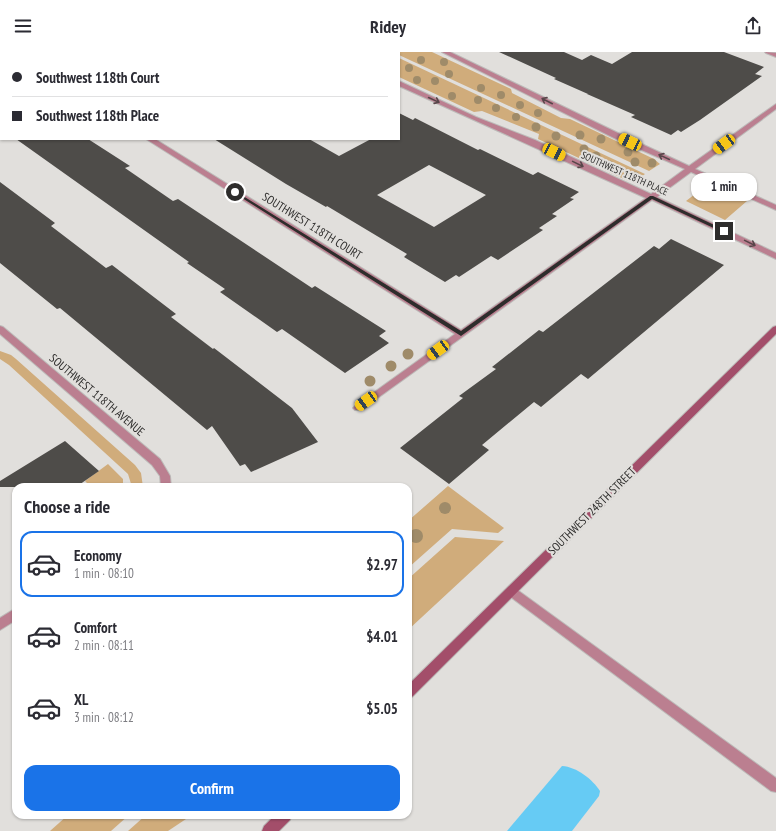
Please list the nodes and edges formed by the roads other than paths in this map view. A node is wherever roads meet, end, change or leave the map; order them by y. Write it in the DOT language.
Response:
graph roads {
  1 [pos="445,52"];
  2 [pos="768,52"];
  3 [pos="776,55"];
  4 [pos="400,83"];
  5 [pos="776,106"];
  6 [pos="152,140"];
  7 [pos="689,169"];
  8 [pos="652,197"];
  9 [pos="776,208"];
  10 [pos="776,256"];
  11 [pos="0,329"];
  12 [pos="776,330"];
  13 [pos="461,334"];
  14 [pos="358,408"];
  15 [pos="166,483"];
  16 [pos="512,592"];
  17 [pos="12,617"];
  18 [pos="0,625"];
  19 [pos="412,689"];
  20 [pos="776,786"];
  21 [pos="281,819"];
  22 [pos="269,831"];
  7 -- 1 [label="street, one-way"];
  2 -- 3 [label="street"];
  4 -- 8 [label="street, SOUTHWEST 118TH PLACE, one-way"];
  5 -- 7 [label="street"];
  6 -- 13 [label="street, SOUTHWEST 118TH COURT"];
  7 -- 8 [label="street"];
  7 -- 9 [label="street"];
  8 -- 10 [label="street, SOUTHWEST 118TH PLACE, one-way"];
  8 -- 13 [label="street"];
  11 -- 15 [label="street, SOUTHWEST 118TH AVENUE"];
  12 -- 16 [label="street, SOUTHWEST 248TH STREET"];
  13 -- 14 [label="street"];
  16 -- 19 [label="street, SOUTHWEST 248TH STREET"];
  16 -- 20 [label="street"];
  17 -- 18 [label="street"];
  21 -- 22 [label="street"];
}
